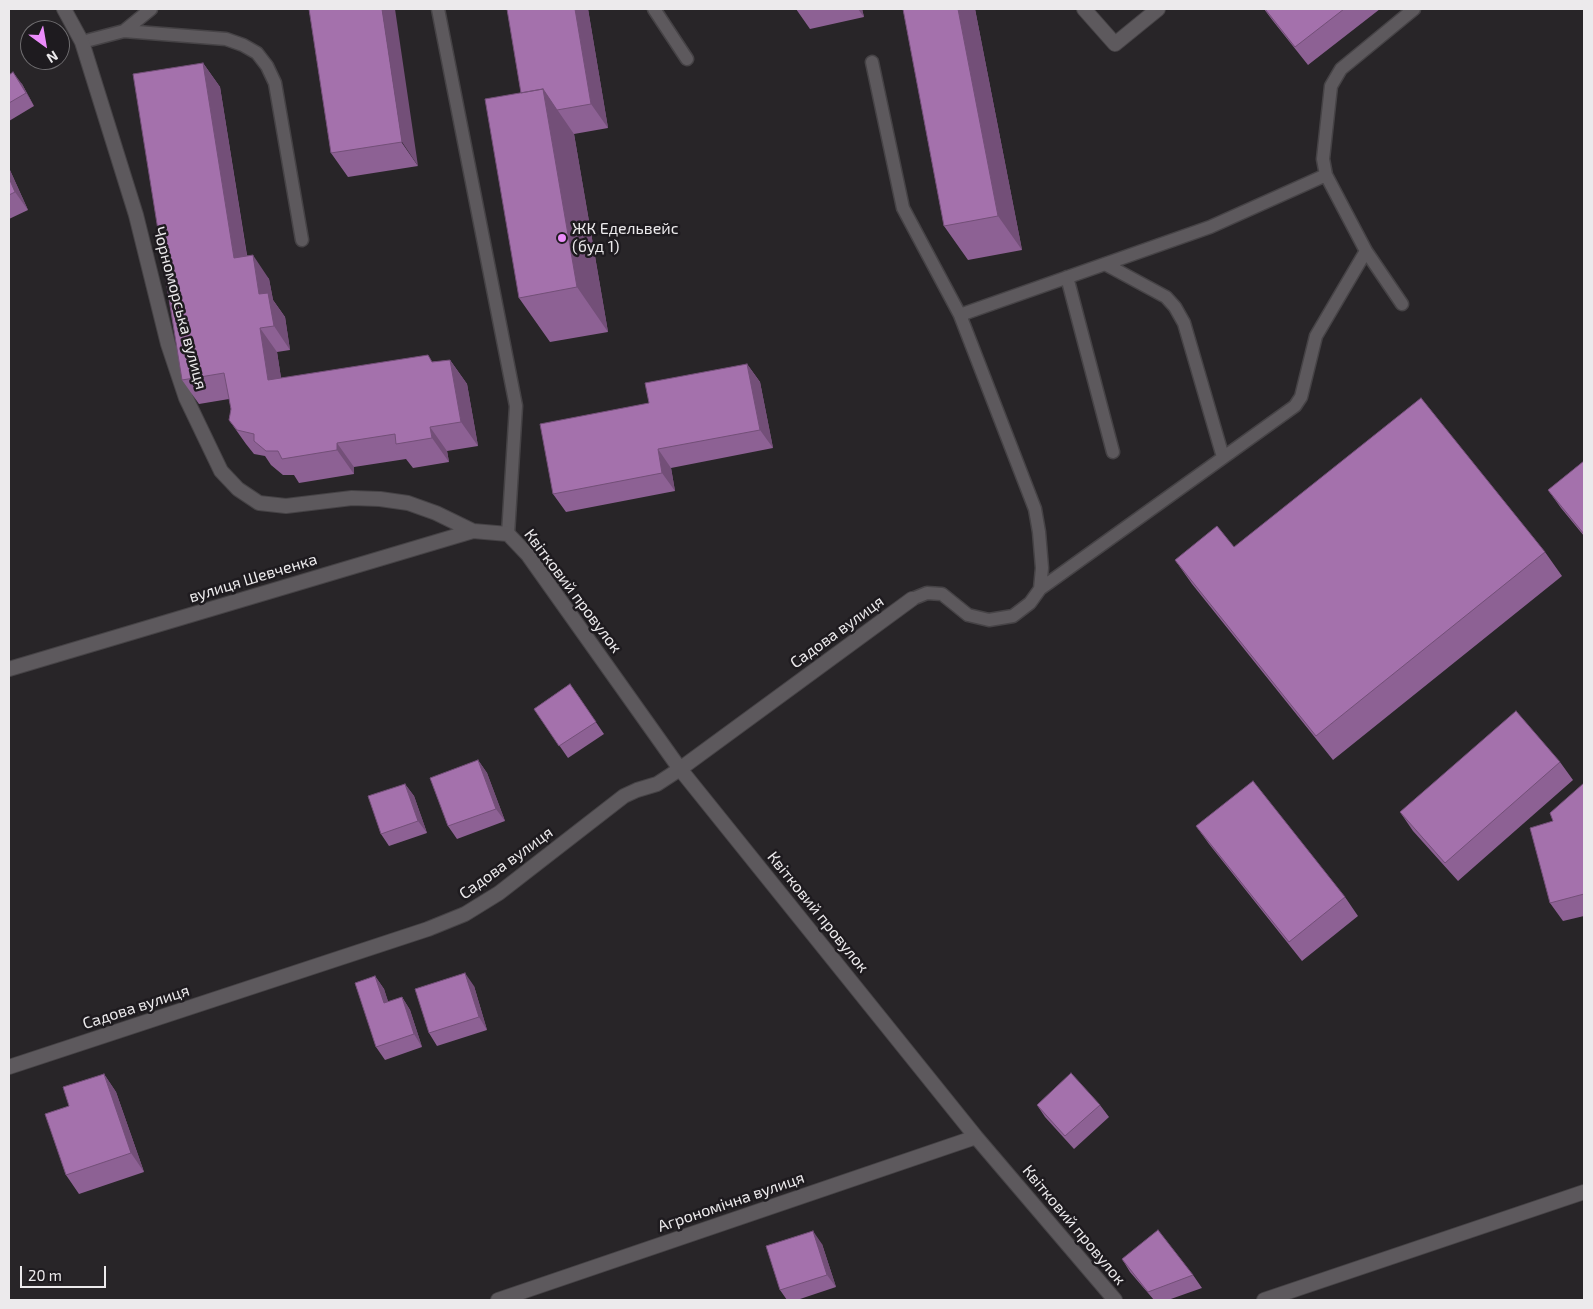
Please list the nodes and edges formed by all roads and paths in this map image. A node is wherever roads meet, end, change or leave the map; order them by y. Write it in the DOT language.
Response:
graph roads {
  1 [pos="64,9"];
  2 [pos="151,9"];
  3 [pos="438,9"];
  4 [pos="654,9"];
  5 [pos="1084,9"];
  6 [pos="1158,9"];
  7 [pos="1414,9"];
  8 [pos="124,31"];
  9 [pos="82,42"];
  10 [pos="687,59"];
  11 [pos="872,62"];
  12 [pos="1326,175"];
  13 [pos="302,240"];
  14 [pos="1366,251"];
  15 [pos="1105,264"];
  16 [pos="1067,277"];
  17 [pos="1402,304"];
  18 [pos="960,315"];
  19 [pos="1113,452"];
  20 [pos="1223,457"];
  21 [pos="473,531"];
  22 [pos="508,534"];
  23 [pos="1040,589"];
  24 [pos="912,598"];
  25 [pos="10,665"];
  26 [pos="680,769"];
  27 [pos="9,1067"];
  28 [pos="976,1137"];
  29 [pos="1584,1192"];
  30 [pos="498,1300"];
  31 [pos="1115,1300"];
  32 [pos="1264,1300"];
  1 -- 9 [label="street, Чорноморська вулиця"];
  2 -- 8 [label="lane"];
  3 -- 22 [label="lane"];
  4 -- 10 [label="lane"];
  5 -- 6 [label="street"];
  7 -- 12 [label="lane"];
  8 -- 9 [label="lane"];
  8 -- 13 [label="lane"];
  9 -- 21 [label="street, Чорноморська вулиця"];
  11 -- 18 [label="lane"];
  12 -- 14 [label="lane"];
  12 -- 15 [label="lane"];
  14 -- 17 [label="lane"];
  14 -- 20 [label="lane"];
  15 -- 16 [label="lane"];
  15 -- 20 [label="lane"];
  16 -- 18 [label="lane"];
  16 -- 19 [label="lane"];
  18 -- 23 [label="lane"];
  20 -- 23 [label="lane"];
  21 -- 22 [label="street, вулиця Шевченка"];
  21 -- 25 [label="street, вулиця Шевченка"];
  22 -- 26 [label="street, Квітковий провулок"];
  23 -- 24 [label="lane"];
  24 -- 26 [label="street, Садова вулиця"];
  26 -- 27 [label="street, Садова вулиця"];
  26 -- 28 [label="street, Квітковий провулок"];
  28 -- 30 [label="street, Агрономічна вулиця"];
  28 -- 31 [label="street, Квітковий провулок"];
  29 -- 32 [label="street"];
}
